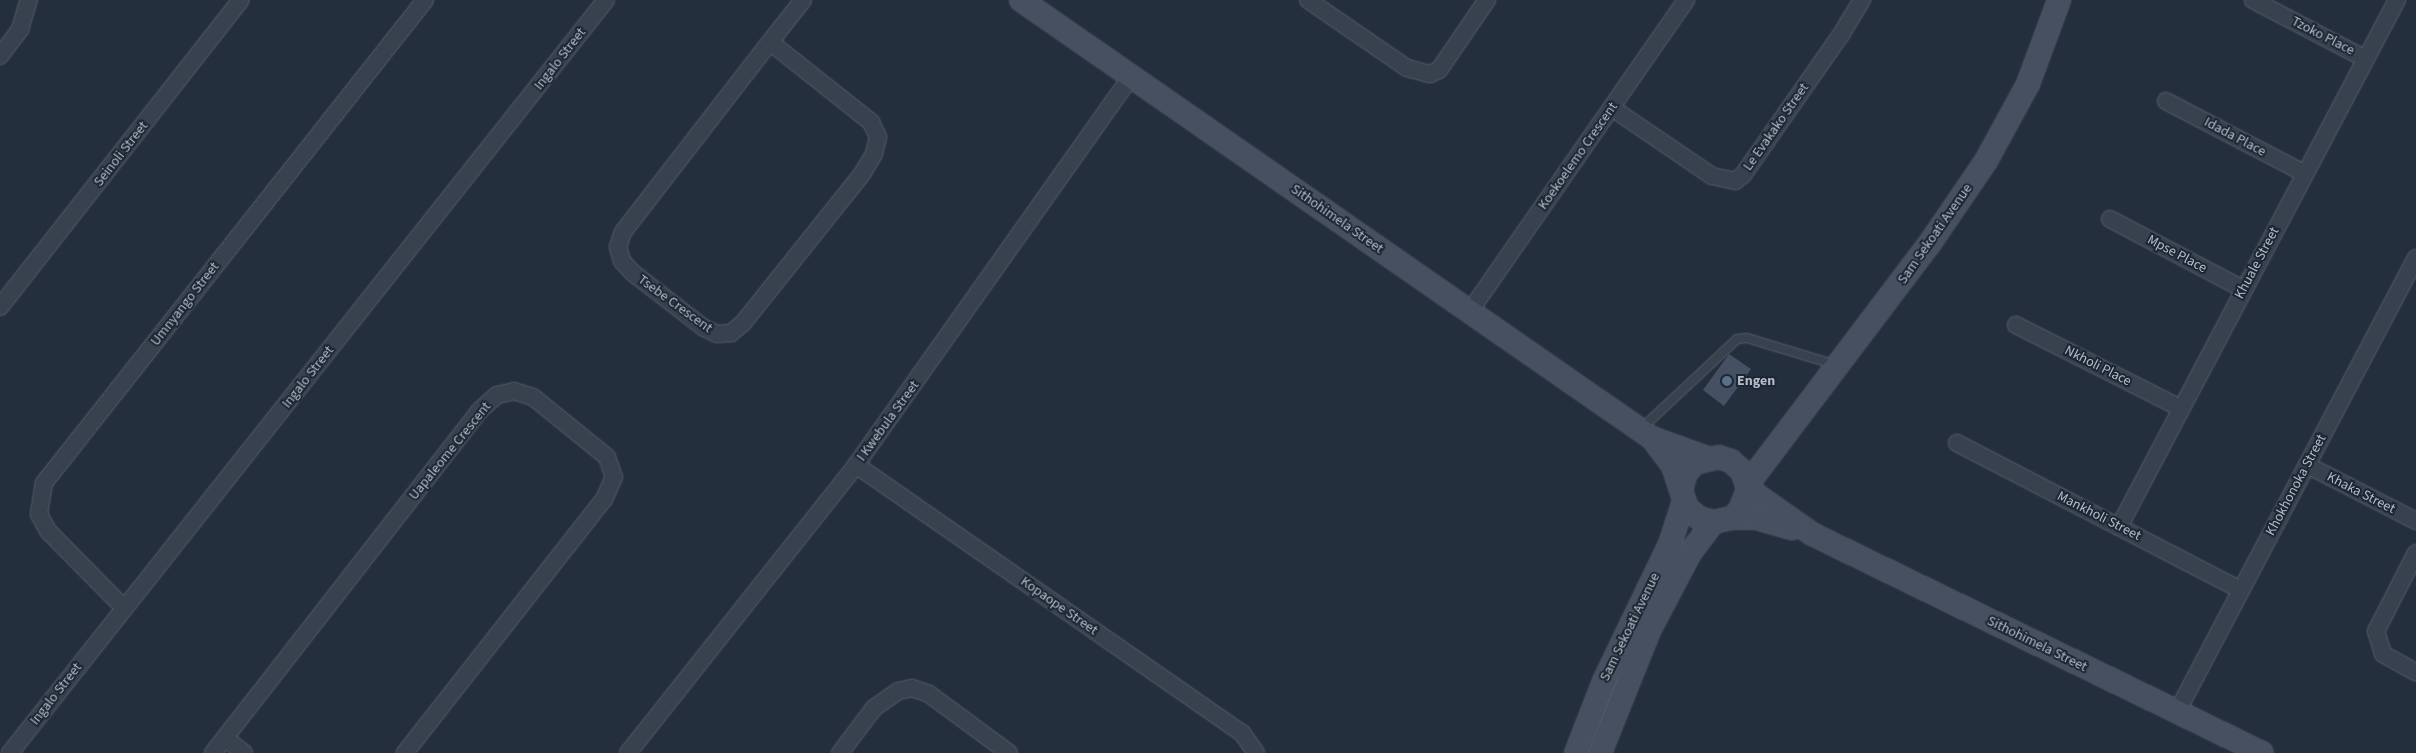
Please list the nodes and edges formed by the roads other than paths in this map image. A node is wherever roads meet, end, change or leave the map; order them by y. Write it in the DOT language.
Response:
graph roads {
  1 [pos="29,0"];
  2 [pos="425,0"];
  3 [pos="606,0"];
  4 [pos="804,0"];
  5 [pos="1021,0"];
  6 [pos="1308,0"];
  7 [pos="1487,0"];
  8 [pos="1686,0"];
  9 [pos="1862,0"];
  10 [pos="2059,0"];
  11 [pos="2253,0"];
  12 [pos="2397,0"];
  13 [pos="235,2"];
  14 [pos="770,42"];
  15 [pos="0,56"];
  16 [pos="2366,58"];
  17 [pos="1131,76"];
  18 [pos="2166,101"];
  19 [pos="1612,108"];
  20 [pos="2304,173"];
  21 [pos="2110,219"];
  22 [pos="2416,258"];
  23 [pos="2243,289"];
  24 [pos="0,307"];
  25 [pos="1470,311"];
  26 [pos="2016,324"];
  27 [pos="1838,365"];
  28 [pos="2180,408"];
  29 [pos="1647,434"];
  30 [pos="1956,443"];
  31 [pos="1775,447"];
  32 [pos="1707,458"];
  33 [pos="1731,461"];
  34 [pos="856,465"];
  35 [pos="2307,465"];
  36 [pos="1748,487"];
  37 [pos="1683,493"];
  38 [pos="1723,520"];
  39 [pos="2416,521"];
  40 [pos="2119,527"];
  41 [pos="1812,534"];
  42 [pos="2416,553"];
  43 [pos="2240,590"];
  44 [pos="124,608"];
  45 [pos="2416,672"];
  46 [pos="2176,712"];
  47 [pos="225,738"];
  48 [pos="10,753"];
  49 [pos="213,753"];
  50 [pos="244,753"];
  51 [pos="405,753"];
  52 [pos="628,753"];
  53 [pos="840,753"];
  54 [pos="1009,753"];
  55 [pos="1256,753"];
  56 [pos="1576,753"];
  57 [pos="1600,753"];
  58 [pos="2262,753"];
  1 -- 15 [label="street"];
  2 -- 44 [label="street, Umnyango Street"];
  3 -- 44 [label="street, Ingalo Street"];
  4 -- 14 [label="street, Tsebe Crescent"];
  5 -- 17 [label="street, Sithohimela Street"];
  6 -- 7 [label="street"];
  8 -- 19 [label="street, Koekoelemo Crescent"];
  9 -- 19 [label="street, Le Evakako Street"];
  10 -- 27 [label="street, Sam Sekoati Avenue"];
  11 -- 16 [label="street, Tzoko Place"];
  12 -- 16 [label="street, Khuale Street"];
  13 -- 24 [label="street, Seinoli Street"];
  14 -- 14 [label="street, Tsebe Crescent"];
  16 -- 20 [label="street, Khuale Street"];
  17 -- 25 [label="street, Sithohimela Street"];
  17 -- 34 [label="street, I Kwebula Street"];
  18 -- 20 [label="street, Idada Place"];
  19 -- 25 [label="street, Koekoelemo Crescent"];
  20 -- 23 [label="street, Khuale Street"];
  21 -- 23 [label="street, Mpse Place"];
  22 -- 35 [label="street, Khokhonoka Street"];
  23 -- 28 [label="street, Khuale Street"];
  25 -- 29 [label="street, Sithohimela Street"];
  26 -- 28 [label="street, Nkholi Place"];
  27 -- 29 [label="lane"];
  27 -- 31 [label="street, Sam Sekoati Avenue"];
  28 -- 40 [label="street, Khuale Street"];
  29 -- 32 [label="street, Sithohimela Street"];
  29 -- 37 [label="street, Sithohimela Street"];
  30 -- 40 [label="street, Mankholi Street"];
  31 -- 33 [label="street"];
  31 -- 36 [label="street, Sam Sekoati Avenue"];
  32 -- 33 [label="street"];
  32 -- 37 [label="street"];
  33 -- 36 [label="street"];
  34 -- 52 [label="street, I Kwebula Street"];
  34 -- 55 [label="street, Kopaope Street"];
  35 -- 39 [label="street, Khaka Street"];
  35 -- 43 [label="street, Khokhonoka Street"];
  36 -- 38 [label="street"];
  36 -- 41 [label="street, Sithohimela Street"];
  37 -- 38 [label="street"];
  37 -- 56 [label="street, Sam Sekoati Avenue"];
  38 -- 41 [label="street, Sithohimela Street"];
  38 -- 57 [label="street, Sam Sekoati Avenue"];
  40 -- 43 [label="street, Mankholi Street"];
  41 -- 46 [label="street, Sithohimela Street"];
  42 -- 45 [label="street"];
  43 -- 46 [label="street, Khokhonoka Street"];
  44 -- 48 [label="street, Ingalo Street"];
  46 -- 58 [label="street, Sithohimela Street"];
  47 -- 49 [label="street, Uapaleome Crescent"];
  47 -- 50 [label="street"];
  47 -- 51 [label="street, Uapaleome Crescent"];
  53 -- 54 [label="street"];
}
